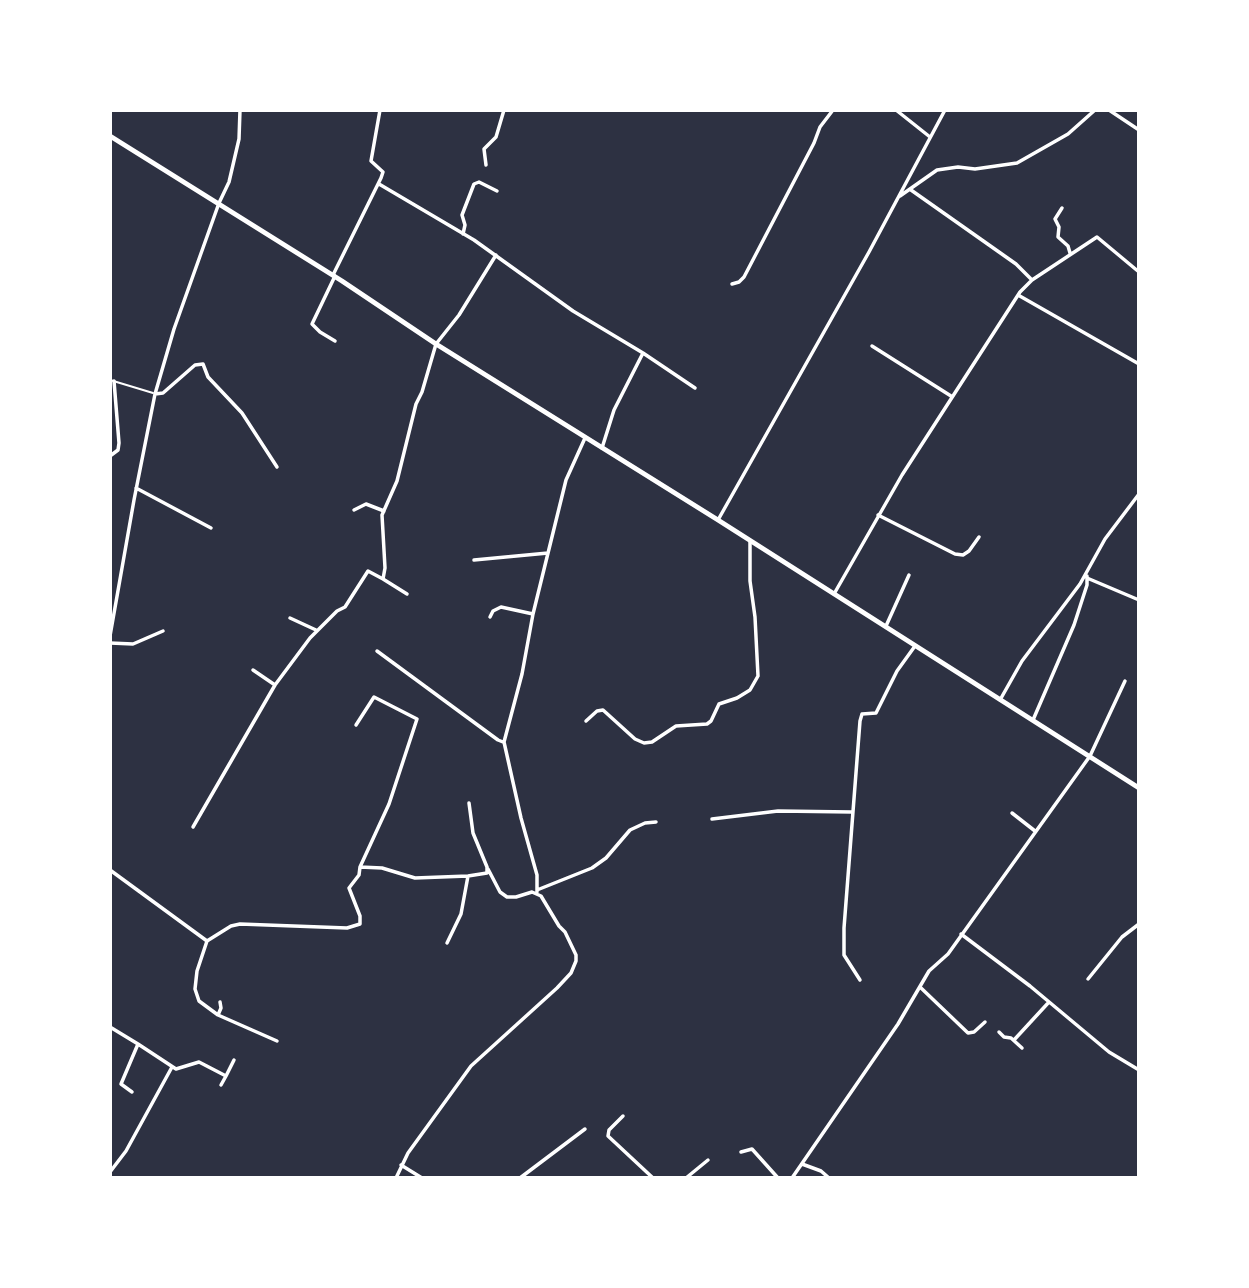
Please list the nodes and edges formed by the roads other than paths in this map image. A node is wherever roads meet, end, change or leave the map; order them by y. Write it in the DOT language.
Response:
graph roads {
  1 [pos="240,110"];
  2 [pos="380,110"];
  3 [pos="504,110"];
  4 [pos="833,110"];
  5 [pos="896,110"];
  6 [pos="945,110"];
  7 [pos="1095,110"];
  8 [pos="1109,110"];
  9 [pos="1139,130"];
  10 [pos="110,136"];
  11 [pos="930,137"];
  12 [pos="486,165"];
  13 [pos="379,184"];
  14 [pos="911,190"];
  15 [pos="497,191"];
  16 [pos="899,197"];
  17 [pos="219,203"];
  18 [pos="1062,208"];
  19 [pos="463,234"];
  20 [pos="1070,253"];
  21 [pos="496,255"];
  22 [pos="1139,272"];
  23 [pos="334,276"];
  24 [pos="1032,280"];
  25 [pos="732,284"];
  26 [pos="1018,295"];
  27 [pos="335,341"];
  28 [pos="436,344"];
  29 [pos="872,346"];
  30 [pos="643,352"];
  31 [pos="1139,364"];
  32 [pos="112,380"];
  33 [pos="695,388"];
  34 [pos="155,394"];
  35 [pos="951,396"];
  36 [pos="585,438"];
  37 [pos="602,448"];
  38 [pos="110,456"];
  39 [pos="277,467"];
  40 [pos="136,488"];
  41 [pos="1139,494"];
  42 [pos="354,510"];
  43 [pos="384,511"];
  44 [pos="878,515"];
  45 [pos="718,520"];
  46 [pos="211,528"];
  47 [pos="979,537"];
  48 [pos="750,541"];
  49 [pos="548,553"];
  50 [pos="474,560"];
  51 [pos="909,575"];
  52 [pos="1087,575"];
  53 [pos="383,579"];
  54 [pos="407,594"];
  55 [pos="834,595"];
  56 [pos="1139,600"];
  57 [pos="533,614"];
  58 [pos="490,617"];
  59 [pos="290,618"];
  60 [pos="886,628"];
  61 [pos="163,631"];
  62 [pos="316,631"];
  63 [pos="110,636"];
  64 [pos="110,643"];
  65 [pos="915,646"];
  66 [pos="377,651"];
  67 [pos="253,670"];
  68 [pos="1125,681"];
  69 [pos="275,685"];
  70 [pos="1000,700"];
  71 [pos="1033,720"];
  72 [pos="586,721"];
  73 [pos="356,725"];
  74 [pos="504,742"];
  75 [pos="1090,756"];
  76 [pos="1139,788"];
  77 [pos="469,803"];
  78 [pos="852,812"];
  79 [pos="1012,813"];
  80 [pos="712,819"];
  81 [pos="656,822"];
  82 [pos="193,827"];
  83 [pos="1035,831"];
  84 [pos="360,867"];
  85 [pos="488,869"];
  86 [pos="110,870"];
  87 [pos="468,876"];
  88 [pos="537,891"];
  89 [pos="1139,923"];
  90 [pos="961,934"];
  91 [pos="207,941"];
  92 [pos="447,943"];
  93 [pos="1088,979"];
  94 [pos="860,980"];
  95 [pos="920,987"];
  96 [pos="220,1002"];
  97 [pos="1049,1002"];
  98 [pos="218,1015"];
  99 [pos="985,1022"];
  100 [pos="110,1027"];
  101 [pos="999,1032"];
  102 [pos="1014,1040"];
  103 [pos="277,1041"];
  104 [pos="138,1044"];
  105 [pos="1022,1048"];
  106 [pos="234,1060"];
  107 [pos="172,1067"];
  108 [pos="1139,1070"];
  109 [pos="226,1076"];
  110 [pos="221,1085"];
  111 [pos="132,1092"];
  112 [pos="623,1116"];
  113 [pos="585,1129"];
  114 [pos="741,1152"];
  115 [pos="708,1160"];
  116 [pos="802,1164"];
  117 [pos="401,1166"];
  118 [pos="110,1172"];
  119 [pos="396,1178"];
  120 [pos="422,1178"];
  121 [pos="520,1178"];
  122 [pos="653,1178"];
  123 [pos="686,1178"];
  124 [pos="778,1178"];
  125 [pos="792,1178"];
  126 [pos="828,1178"];
  1 -- 17 [label="street"];
  2 -- 13 [label="street"];
  3 -- 12 [label="street"];
  4 -- 25 [label="street"];
  5 -- 11 [label="street"];
  6 -- 11 [label="street"];
  7 -- 14 [label="street"];
  8 -- 9 [label="street"];
  10 -- 17 [label="main road"];
  11 -- 16 [label="street"];
  13 -- 19 [label="street"];
  13 -- 23 [label="street"];
  14 -- 16 [label="street"];
  14 -- 24 [label="street"];
  15 -- 19 [label="street"];
  16 -- 45 [label="street"];
  17 -- 23 [label="main road"];
  17 -- 34 [label="street"];
  18 -- 20 [label="street"];
  19 -- 21 [label="street"];
  20 -- 22 [label="street"];
  20 -- 24 [label="street"];
  21 -- 28 [label="street"];
  21 -- 30 [label="street"];
  23 -- 27 [label="street"];
  23 -- 28 [label="main road"];
  24 -- 26 [label="street"];
  26 -- 31 [label="street"];
  26 -- 35 [label="street"];
  28 -- 36 [label="main road"];
  28 -- 43 [label="street"];
  29 -- 35 [label="street"];
  30 -- 33 [label="street"];
  30 -- 37 [label="street"];
  32 -- 34 [label="lane"];
  32 -- 38 [label="street"];
  34 -- 39 [label="street"];
  34 -- 40 [label="street"];
  35 -- 44 [label="street"];
  36 -- 37 [label="main road"];
  36 -- 49 [label="street"];
  37 -- 45 [label="main road"];
  40 -- 46 [label="street"];
  40 -- 63 [label="street"];
  41 -- 52 [label="street"];
  42 -- 43 [label="street"];
  43 -- 53 [label="street"];
  44 -- 47 [label="street"];
  44 -- 55 [label="street"];
  45 -- 48 [label="main road"];
  48 -- 55 [label="main road"];
  48 -- 72 [label="street"];
  49 -- 50 [label="street"];
  49 -- 57 [label="street"];
  51 -- 60 [label="street"];
  52 -- 56 [label="street"];
  52 -- 70 [label="street"];
  52 -- 71 [label="street"];
  53 -- 54 [label="street"];
  53 -- 62 [label="street"];
  55 -- 60 [label="main road"];
  57 -- 58 [label="street"];
  57 -- 74 [label="street"];
  59 -- 62 [label="street"];
  60 -- 65 [label="main road"];
  61 -- 64 [label="street"];
  62 -- 69 [label="street"];
  65 -- 70 [label="main road"];
  65 -- 78 [label="street"];
  66 -- 74 [label="street"];
  67 -- 69 [label="street"];
  68 -- 75 [label="street"];
  69 -- 82 [label="street"];
  70 -- 71 [label="main road"];
  71 -- 75 [label="main road"];
  73 -- 84 [label="street"];
  74 -- 88 [label="street"];
  75 -- 76 [label="main road"];
  75 -- 83 [label="street"];
  77 -- 85 [label="street"];
  78 -- 80 [label="street"];
  78 -- 94 [label="street"];
  79 -- 83 [label="street"];
  81 -- 88 [label="street"];
  83 -- 90 [label="street"];
  84 -- 87 [label="street"];
  84 -- 91 [label="street"];
  85 -- 87 [label="street"];
  85 -- 88 [label="street"];
  86 -- 91 [label="street"];
  87 -- 92 [label="street"];
  88 -- 117 [label="street"];
  89 -- 93 [label="street"];
  90 -- 95 [label="street"];
  90 -- 97 [label="street"];
  91 -- 98 [label="street"];
  95 -- 99 [label="street"];
  95 -- 116 [label="street"];
  96 -- 98 [label="street"];
  97 -- 102 [label="street"];
  97 -- 108 [label="street"];
  98 -- 103 [label="street"];
  100 -- 104 [label="street"];
  101 -- 102 [label="street"];
  102 -- 105 [label="street"];
  104 -- 107 [label="street"];
  104 -- 111 [label="street"];
  106 -- 109 [label="street"];
  107 -- 109 [label="street"];
  107 -- 118 [label="street"];
  109 -- 110 [label="street"];
  112 -- 122 [label="street"];
  113 -- 121 [label="street"];
  114 -- 124 [label="street"];
  115 -- 123 [label="street"];
  116 -- 125 [label="street"];
  116 -- 126 [label="street"];
  117 -- 119 [label="street"];
  117 -- 120 [label="street"];
}
